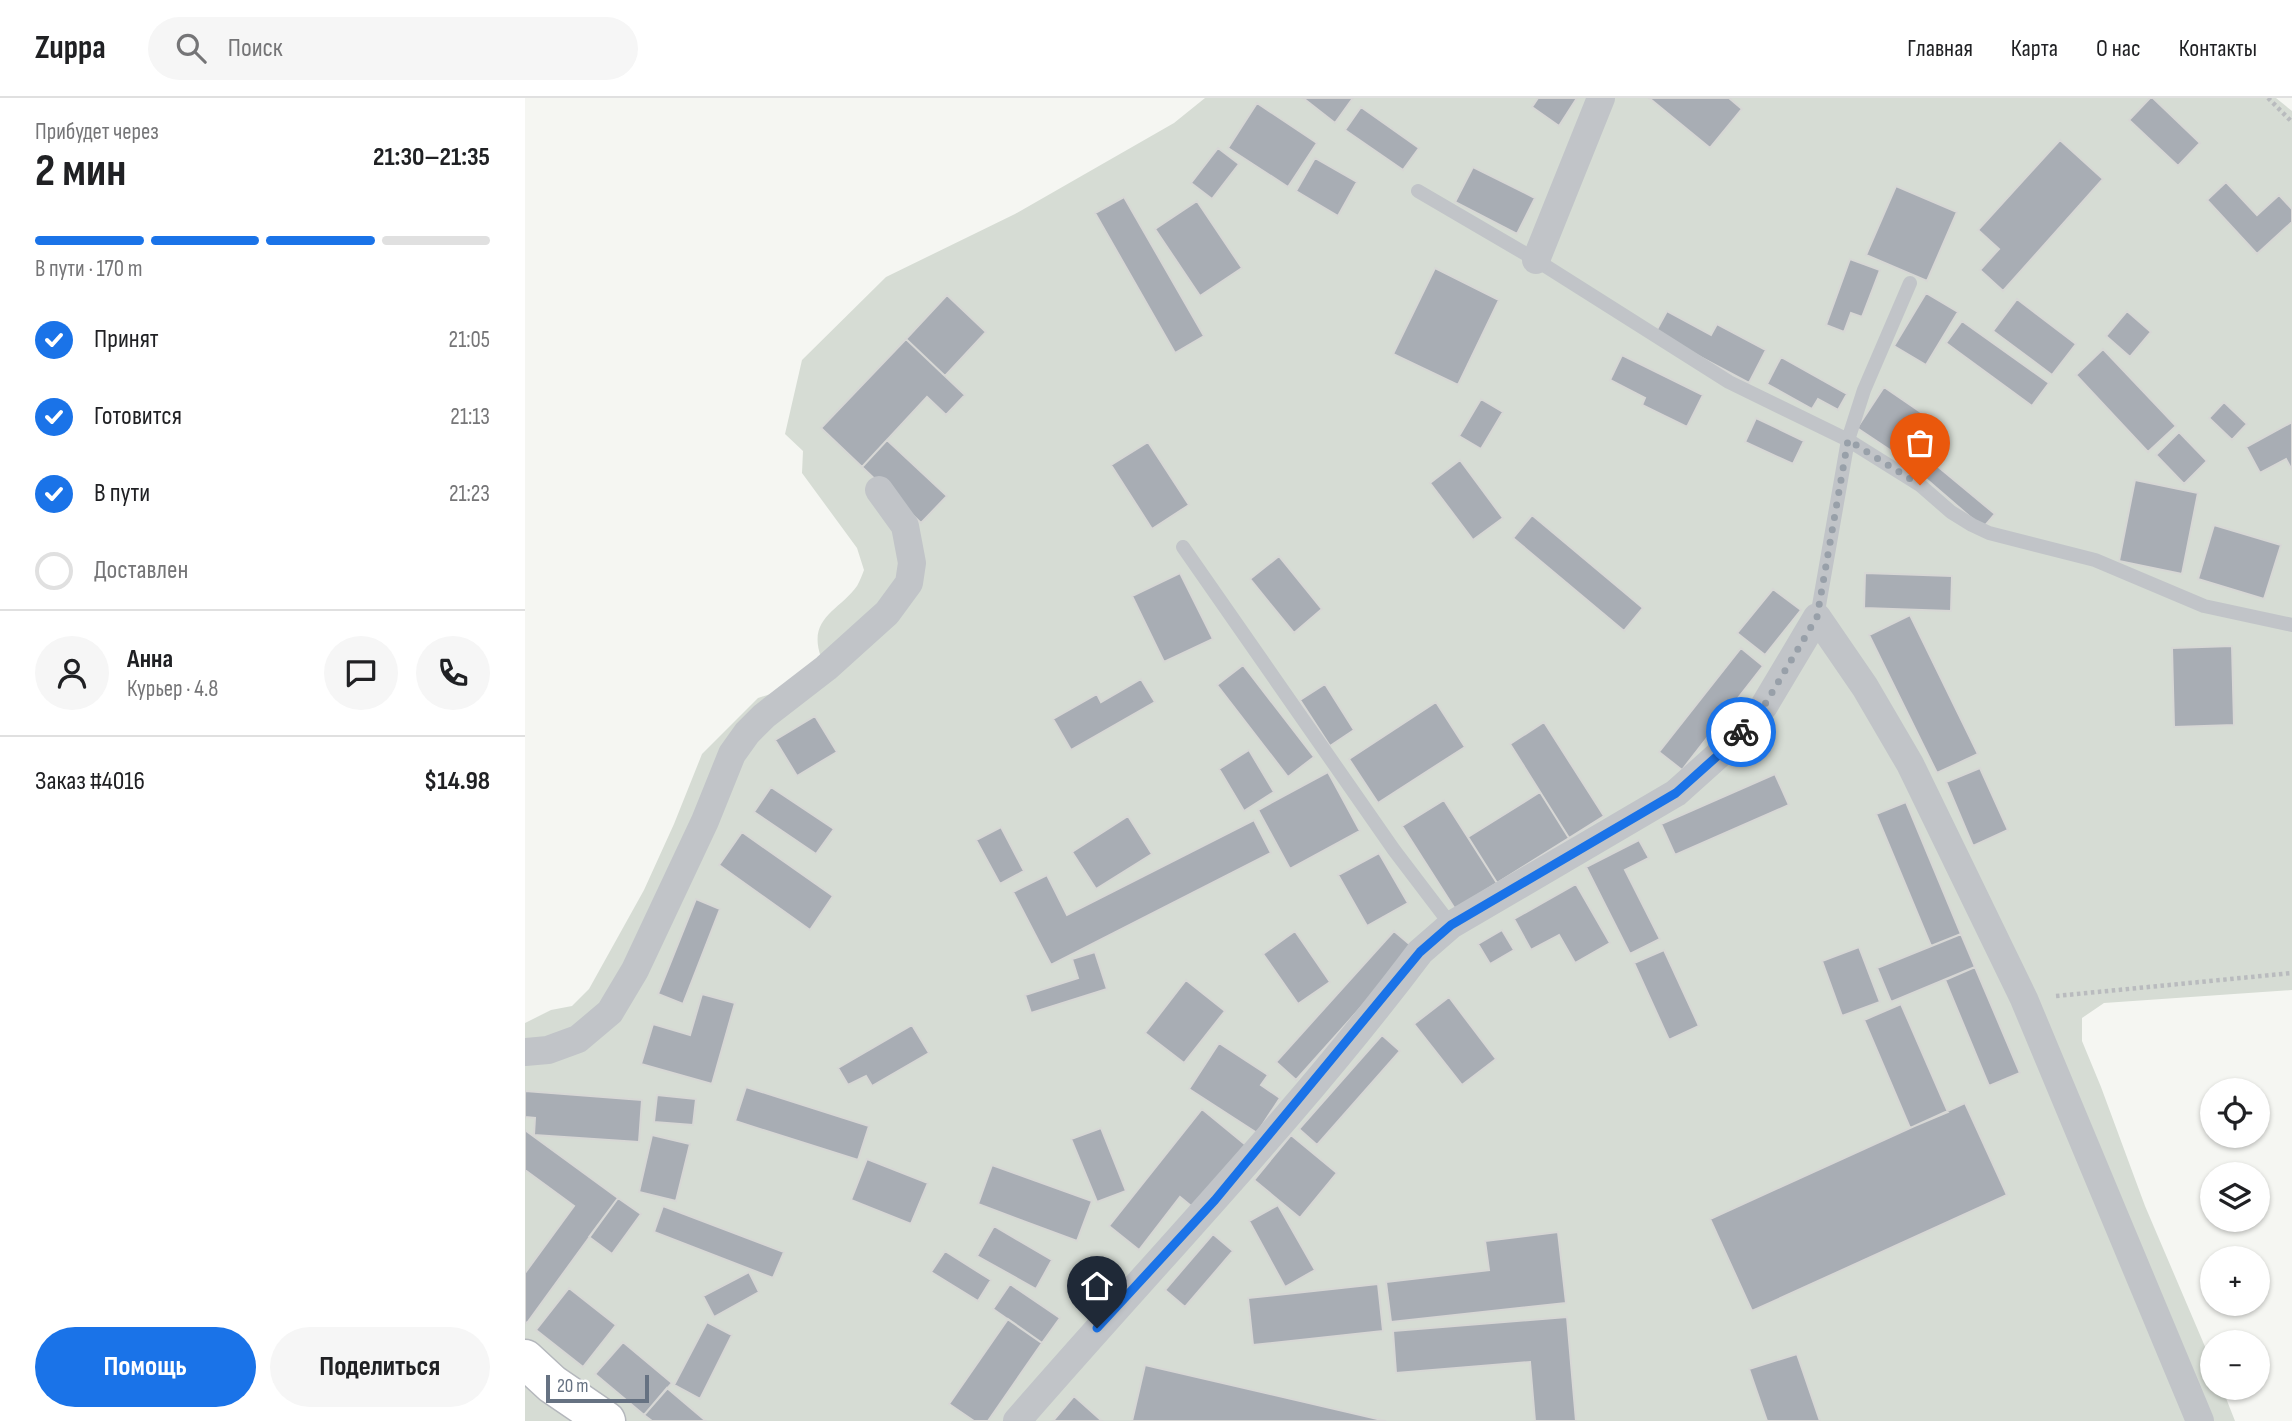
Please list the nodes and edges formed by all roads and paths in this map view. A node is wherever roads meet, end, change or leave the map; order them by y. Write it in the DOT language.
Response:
graph roads {
  1 [pos="1601,98"];
  2 [pos="2268,98"];
  3 [pos="2292,122"];
  4 [pos="1417,191"];
  5 [pos="1536,260"];
  6 [pos="1910,283"];
  7 [pos="1848,440"];
  8 [pos="879,490"];
  9 [pos="1183,547"];
  10 [pos="1817,617"];
  11 [pos="2292,625"];
  12 [pos="1451,925"];
  13 [pos="2292,973"];
  14 [pos="2024,999"];
  15 [pos="525,1052"];
  16 [pos="525,1359"];
  17 [pos="606,1421"];
  18 [pos="1017,1421"];
  19 [pos="2200,1421"];
  1 -- 5 [label="street"];
  2 -- 3 [label="path"];
  4 -- 5 [label="lane"];
  5 -- 7 [label="lane"];
  6 -- 7 [label="lane"];
  7 -- 10 [label="lane"];
  7 -- 11 [label="lane"];
  8 -- 15 [label="street"];
  9 -- 12 [label="lane"];
  10 -- 12 [label="street"];
  10 -- 14 [label="street"];
  12 -- 18 [label="street"];
  13 -- 14 [label="path"];
  14 -- 19 [label="street"];
  16 -- 17 [label="main road"];
}
